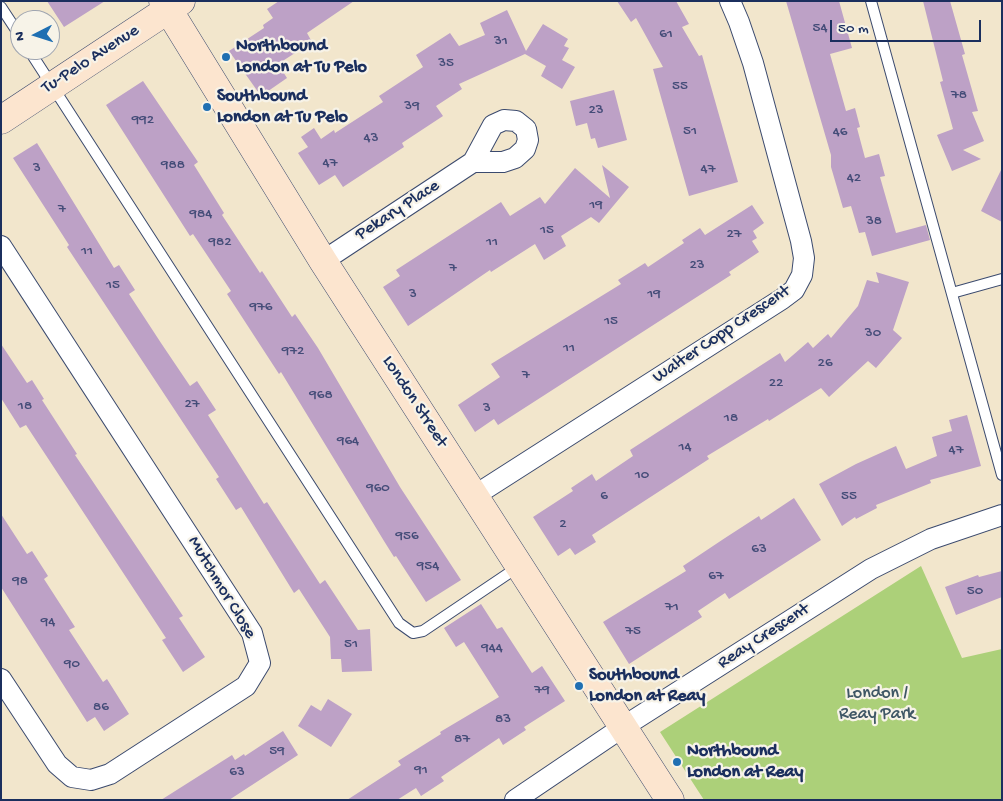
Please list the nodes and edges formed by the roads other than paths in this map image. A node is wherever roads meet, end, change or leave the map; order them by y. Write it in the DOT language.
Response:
graph roads {
  1 [pos="730,1"];
  2 [pos="871,1"];
  3 [pos="171,4"];
  4 [pos="1,7"];
  5 [pos="10,21"];
  6 [pos="35,60"];
  7 [pos="52,86"];
  8 [pos="1,120"];
  9 [pos="473,162"];
  10 [pos="1,246"];
  11 [pos="323,261"];
  12 [pos="1002,279"];
  13 [pos="952,293"];
  14 [pos="1002,475"];
  15 [pos="474,496"];
  16 [pos="1002,515"];
  17 [pos="519,566"];
  18 [pos="1,679"];
  19 [pos="623,728"];
  20 [pos="515,800"];
  21 [pos="670,800"];
  1 -- 15 [label="street, Walter Copp Crescent"];
  2 -- 13 [label="lane"];
  3 -- 7 [label="street, Tu-Pelo Avenue"];
  3 -- 11 [label="street, London Street"];
  4 -- 5 [label="lane"];
  6 -- 7 [label="lane"];
  7 -- 8 [label="street, Tu-Pelo Avenue"];
  7 -- 17 [label="lane"];
  9 -- 11 [label="street, Pekary Place"];
  10 -- 18 [label="street, Mutchmor Close"];
  11 -- 15 [label="street, London Street"];
  12 -- 13 [label="lane"];
  13 -- 14 [label="lane"];
  15 -- 17 [label="street, London Street"];
  16 -- 19 [label="street, Reay Crescent"];
  17 -- 19 [label="street, London Street"];
  19 -- 20 [label="street, Reay Crescent"];
  19 -- 21 [label="street, London Street"];
}
